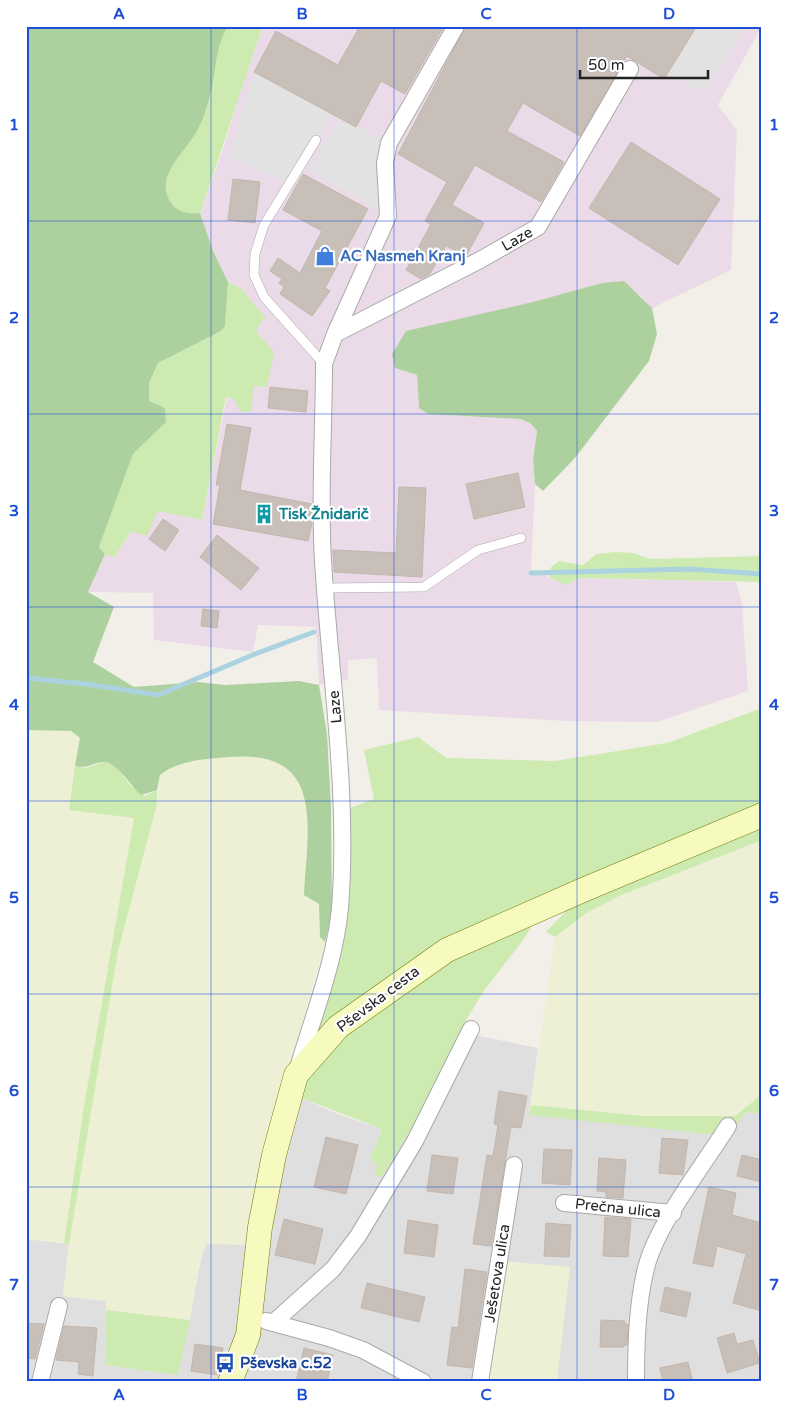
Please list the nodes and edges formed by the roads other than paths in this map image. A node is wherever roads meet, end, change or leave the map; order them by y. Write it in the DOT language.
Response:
graph roads {
  1 [pos="456,26"];
  2 [pos="630,69"];
  3 [pos="316,140"];
  4 [pos="335,334"];
  5 [pos="324,364"];
  6 [pos="521,538"];
  7 [pos="325,588"];
  8 [pos="762,815"];
  9 [pos="471,1029"];
  10 [pos="296,1075"];
  11 [pos="728,1126"];
  12 [pos="514,1165"];
  13 [pos="564,1202"];
  14 [pos="672,1213"];
  15 [pos="60,1306"];
  16 [pos="249,1316"];
  17 [pos="273,1323"];
  18 [pos="40,1382"];
  19 [pos="230,1382"];
  20 [pos="423,1382"];
  21 [pos="480,1382"];
  22 [pos="636,1382"];
  1 -- 4 [label="street, Laze"];
  2 -- 4 [label="street, Laze"];
  3 -- 5 [label="lane"];
  4 -- 5 [label="street, Laze"];
  5 -- 7 [label="street, Laze"];
  6 -- 7 [label="lane"];
  7 -- 10 [label="street, Laze"];
  8 -- 10 [label="street, Pševska cesta"];
  9 -- 17 [label="street"];
  10 -- 16 [label="street, Pševska cesta"];
  11 -- 14 [label="street, Prečna ulica"];
  12 -- 21 [label="street, Ješetova ulica"];
  13 -- 14 [label="street, Prečna ulica"];
  14 -- 22 [label="street, Prečna ulica"];
  15 -- 18 [label="street"];
  16 -- 17 [label="street"];
  16 -- 19 [label="street, Pševska cesta"];
  17 -- 20 [label="street"];
}
